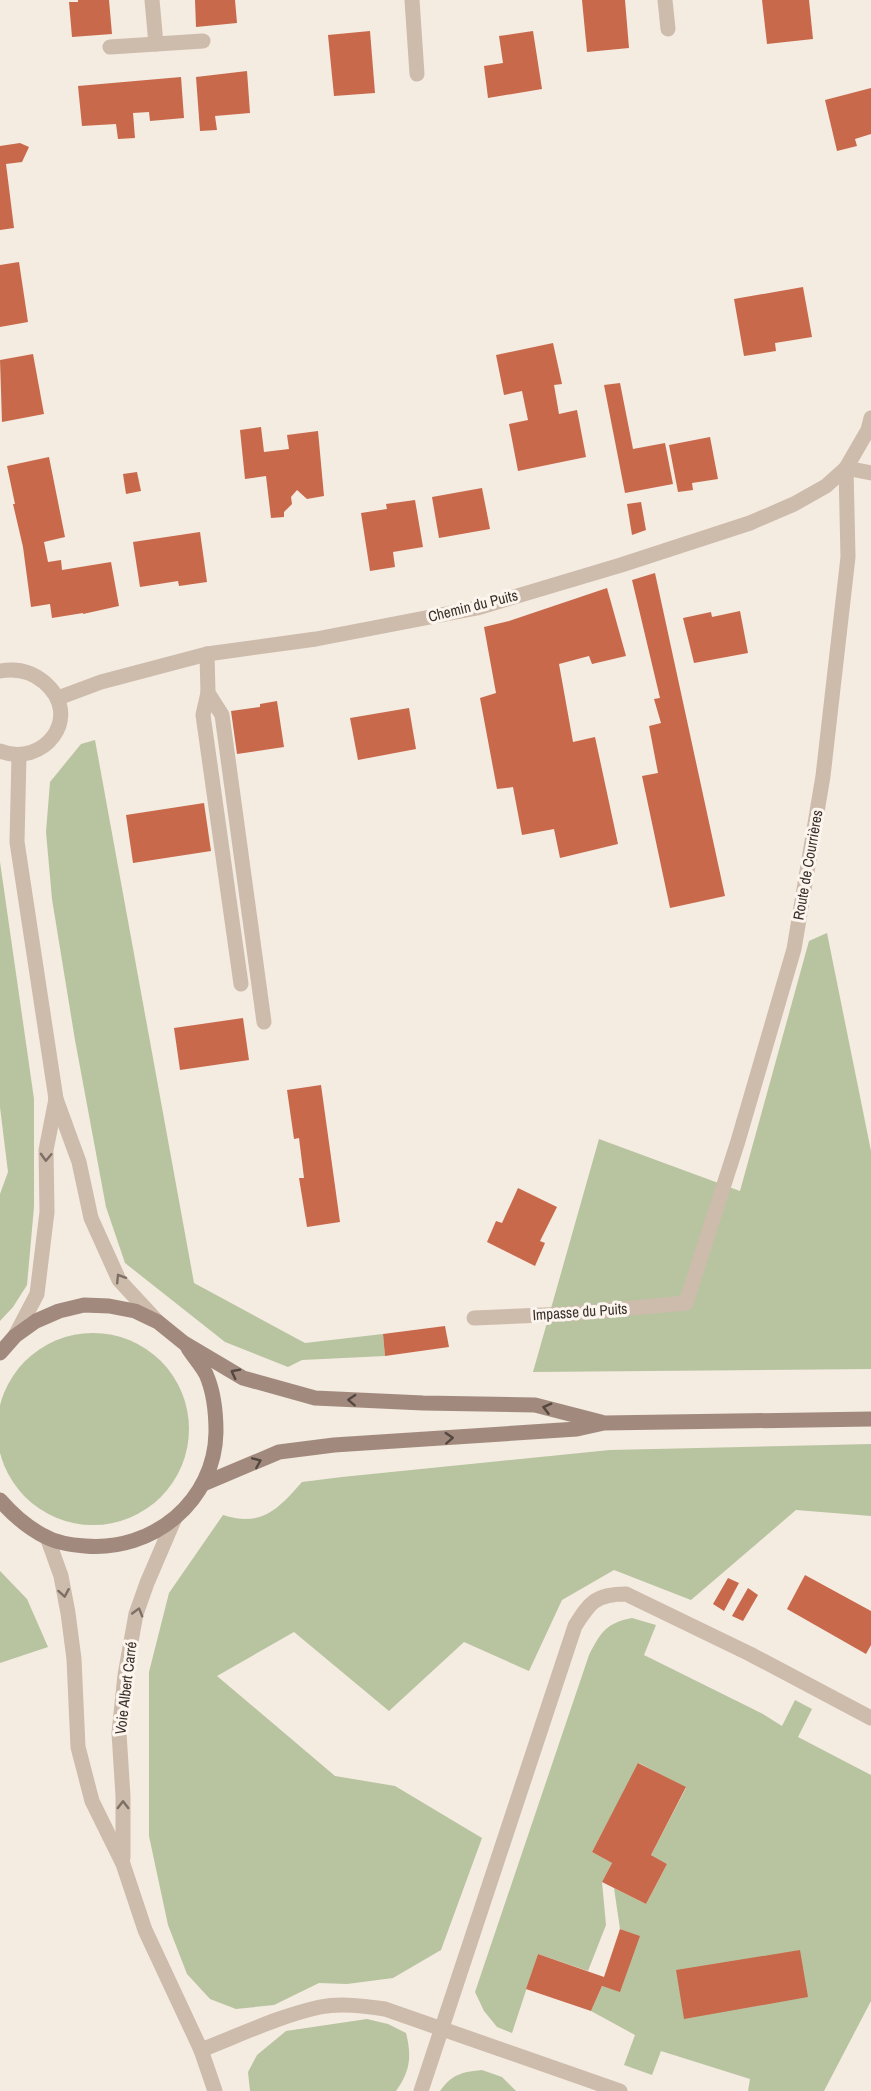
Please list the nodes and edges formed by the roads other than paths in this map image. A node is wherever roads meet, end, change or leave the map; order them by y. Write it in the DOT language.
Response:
graph roads {
  1 [pos="152,0"];
  2 [pos="412,0"];
  3 [pos="665,0"];
  4 [pos="668,29"];
  5 [pos="203,41"];
  6 [pos="156,44"];
  7 [pos="110,47"];
  8 [pos="417,74"];
  9 [pos="871,417"];
  10 [pos="846,468"];
  11 [pos="871,473"];
  12 [pos="207,654"];
  13 [pos="0,671"];
  14 [pos="208,693"];
  15 [pos="58,698"];
  16 [pos="0,751"];
  17 [pos="19,756"];
  18 [pos="241,984"];
  19 [pos="264,1022"];
  20 [pos="56,1099"];
  21 [pos="686,1303"];
  22 [pos="474,1318"];
  23 [pos="158,1322"];
  24 [pos="15,1336"];
  25 [pos="184,1343"];
  26 [pos="0,1353"];
  27 [pos="871,1419"];
  28 [pos="603,1423"];
  29 [pos="203,1484"];
  30 [pos="0,1500"];
  31 [pos="174,1520"];
  32 [pos="47,1537"];
  33 [pos="871,1718"];
  34 [pos="123,1864"];
  35 [pos="442,2027"];
  36 [pos="201,2050"];
  37 [pos="575,2084"];
  38 [pos="215,2091"];
  39 [pos="421,2091"];
  40 [pos="620,2091"];
  1 -- 6 [label="street"];
  2 -- 8 [label="street"];
  3 -- 4 [label="street"];
  5 -- 6 [label="street"];
  6 -- 7 [label="street"];
  9 -- 10 [label="street"];
  10 -- 11 [label="street"];
  10 -- 12 [label="street, Chemin du Puits"];
  10 -- 21 [label="street, Route de Courrières"];
  12 -- 14 [label="street"];
  12 -- 15 [label="street, Chemin du Puits"];
  13 -- 15 [label="street"];
  14 -- 18 [label="street"];
  14 -- 19 [label="street"];
  15 -- 17 [label="street"];
  16 -- 17 [label="street"];
  17 -- 20 [label="street"];
  23 -- 20 [label="street, one-way"];
  20 -- 24 [label="street, one-way"];
  21 -- 22 [label="street, Impasse du Puits"];
  23 -- 24 [label="main road"];
  23 -- 25 [label="main road"];
  24 -- 26 [label="main road"];
  28 -- 25 [label="main road, one-way"];
  25 -- 29 [label="main road"];
  27 -- 28 [label="main road"];
  29 -- 28 [label="main road, one-way"];
  29 -- 31 [label="main road"];
  30 -- 32 [label="main road"];
  31 -- 32 [label="main road"];
  34 -- 31 [label="street, Voie Albert Carré, one-way"];
  32 -- 34 [label="street, Voie Albert Carré, one-way"];
  33 -- 35 [label="street"];
  34 -- 36 [label="street, Voie Albert Carré"];
  35 -- 36 [label="street"];
  35 -- 37 [label="street"];
  35 -- 39 [label="street"];
  36 -- 38 [label="street, Voie Albert Carré"];
  37 -- 40 [label="street"];
}
